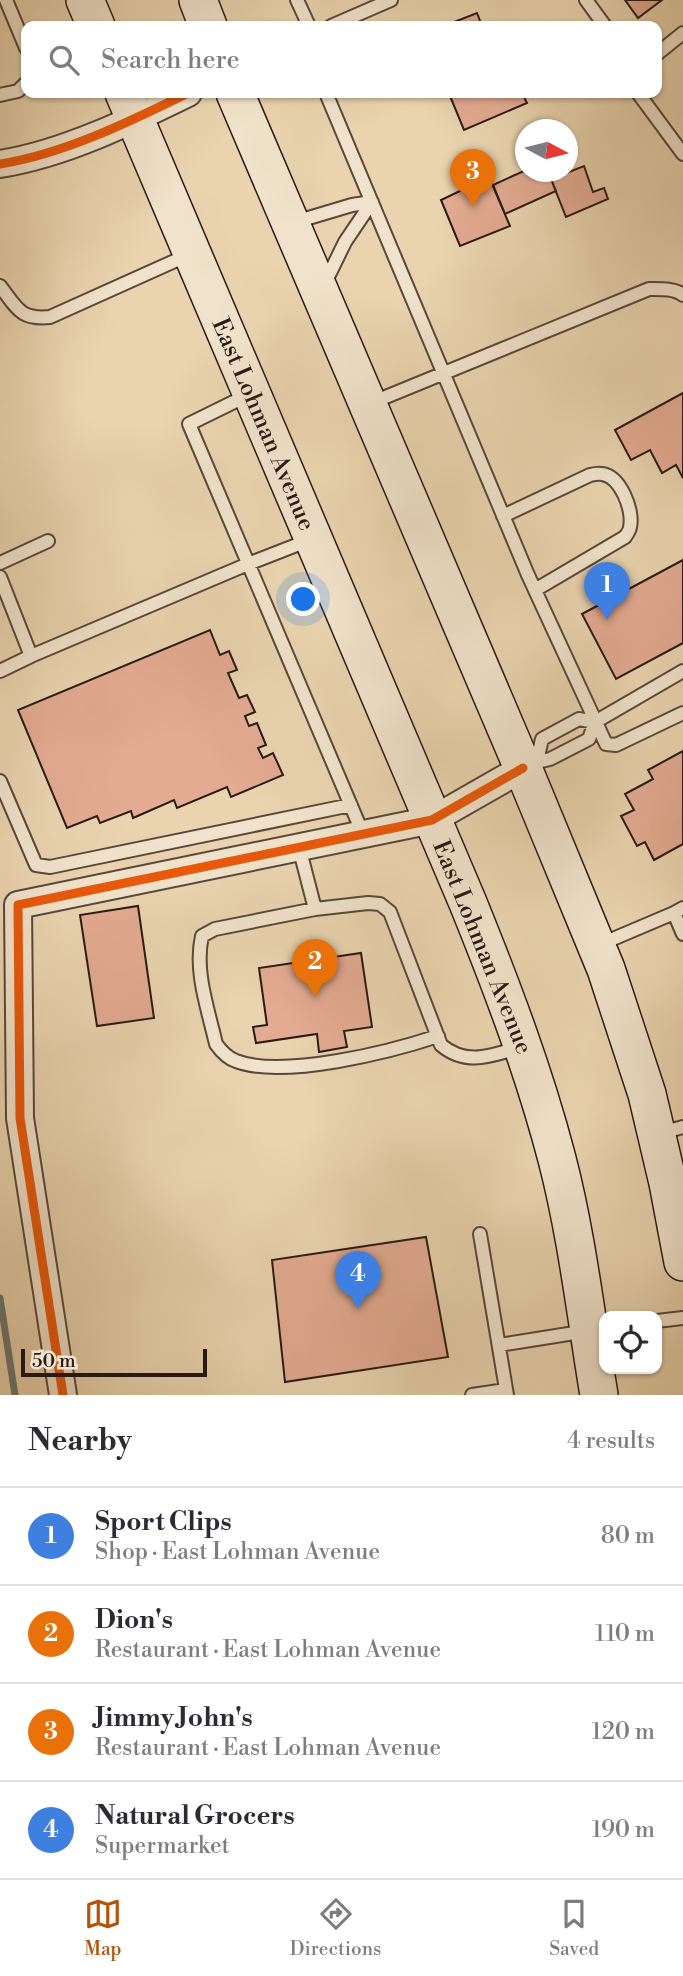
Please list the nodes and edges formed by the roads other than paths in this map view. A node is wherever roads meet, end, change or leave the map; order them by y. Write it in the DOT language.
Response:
graph roads {
  1 [pos="6,0"];
  2 [pos="85,0"];
  3 [pos="198,0"];
  4 [pos="298,0"];
  5 [pos="391,0"];
  6 [pos="586,0"];
  7 [pos="94,21"];
  8 [pos="206,21"];
  9 [pos="307,21"];
  10 [pos="343,21"];
  11 [pos="601,21"];
  12 [pos="683,33"];
  13 [pos="21,36"];
  14 [pos="662,50"];
  15 [pos="21,88"];
  16 [pos="0,95"];
  17 [pos="165,98"];
  18 [pos="236,98"];
  19 [pos="328,98"];
  20 [pos="642,98"];
  21 [pos="129,106"];
  22 [pos="683,154"];
  23 [pos="0,164"];
  24 [pos="372,202"];
  25 [pos="290,223"];
  26 [pos="192,254"];
  27 [pos="0,286"];
  28 [pos="320,293"];
  29 [pos="683,295"];
  30 [pos="444,372"];
  31 [pos="251,393"];
  32 [pos="368,404"];
  33 [pos="503,516"];
  34 [pos="313,539"];
  35 [pos="47,541"];
  36 [pos="0,563"];
  37 [pos="248,564"];
  38 [pos="0,577"];
  39 [pos="535,590"];
  40 [pos="31,656"];
  41 [pos="0,671"];
  42 [pos="683,671"];
  43 [pos="683,713"];
  44 [pos="595,722"];
  45 [pos="530,765"];
  46 [pos="0,781"];
  47 [pos="351,805"];
  48 [pos="432,820"];
  49 [pos="363,834"];
  50 [pos="299,847"];
  51 [pos="315,909"];
  52 [pos="679,911"];
  53 [pos="683,934"];
  54 [pos="597,945"];
  55 [pos="438,1036"];
  56 [pos="524,1047"];
  57 [pos="670,1130"];
  58 [pos="480,1234"];
  59 [pos="683,1262"];
  60 [pos="683,1318"];
  61 [pos="662,1320"];
  62 [pos="596,1329"];
  63 [pos="499,1345"];
  64 [pos="507,1392"];
  65 [pos="62,1395"];
  66 [pos="472,1395"];
  67 [pos="599,1395"];
  1 -- 13 [label="lane"];
  2 -- 7 [label="main road"];
  3 -- 8 [label="main road"];
  4 -- 9 [label="lane"];
  5 -- 10 [label="lane"];
  6 -- 11 [label="lane"];
  12 -- 14 [label="lane"];
  15 -- 16 [label="lane"];
  17 -- 21 [label="street"];
  18 -- 25 [label="main road"];
  19 -- 24 [label="lane"];
  20 -- 22 [label="lane"];
  21 -- 23 [label="street"];
  21 -- 26 [label="main road, East Lohman Avenue"];
  24 -- 25 [label="lane"];
  24 -- 28 [label="lane"];
  24 -- 30 [label="lane"];
  25 -- 28 [label="main road"];
  26 -- 27 [label="lane"];
  26 -- 31 [label="main road, East Lohman Avenue"];
  28 -- 32 [label="main road"];
  29 -- 30 [label="lane"];
  30 -- 32 [label="lane"];
  30 -- 33 [label="lane"];
  31 -- 34 [label="main road, East Lohman Avenue"];
  31 -- 37 [label="lane"];
  32 -- 45 [label="main road"];
  33 -- 39 [label="lane"];
  33 -- 39 [label="lane"];
  34 -- 37 [label="lane"];
  34 -- 48 [label="main road, East Lohman Avenue"];
  35 -- 36 [label="lane"];
  37 -- 40 [label="lane"];
  37 -- 47 [label="lane"];
  38 -- 40 [label="lane"];
  39 -- 44 [label="lane"];
  40 -- 41 [label="lane"];
  42 -- 44 [label="lane"];
  43 -- 44 [label="lane"];
  44 -- 45 [label="lane"];
  44 -- 45 [label="lane"];
  45 -- 48 [label="street"];
  45 -- 54 [label="main road"];
  46 -- 47 [label="lane"];
  47 -- 49 [label="lane"];
  48 -- 49 [label="street"];
  48 -- 56 [label="main road, East Lohman Avenue"];
  49 -- 50 [label="street"];
  50 -- 51 [label="lane"];
  50 -- 65 [label="street"];
  51 -- 55 [label="lane"];
  51 -- 55 [label="lane"];
  52 -- 53 [label="lane"];
  52 -- 54 [label="lane"];
  54 -- 57 [label="main road"];
  55 -- 56 [label="lane"];
  56 -- 62 [label="main road, East Lohman Avenue"];
  57 -- 59 [label="main road"];
  58 -- 63 [label="lane"];
  60 -- 61 [label="lane"];
  62 -- 63 [label="lane"];
  62 -- 67 [label="main road, East Lohman Avenue"];
  63 -- 64 [label="lane"];
  64 -- 66 [label="lane"];
}
